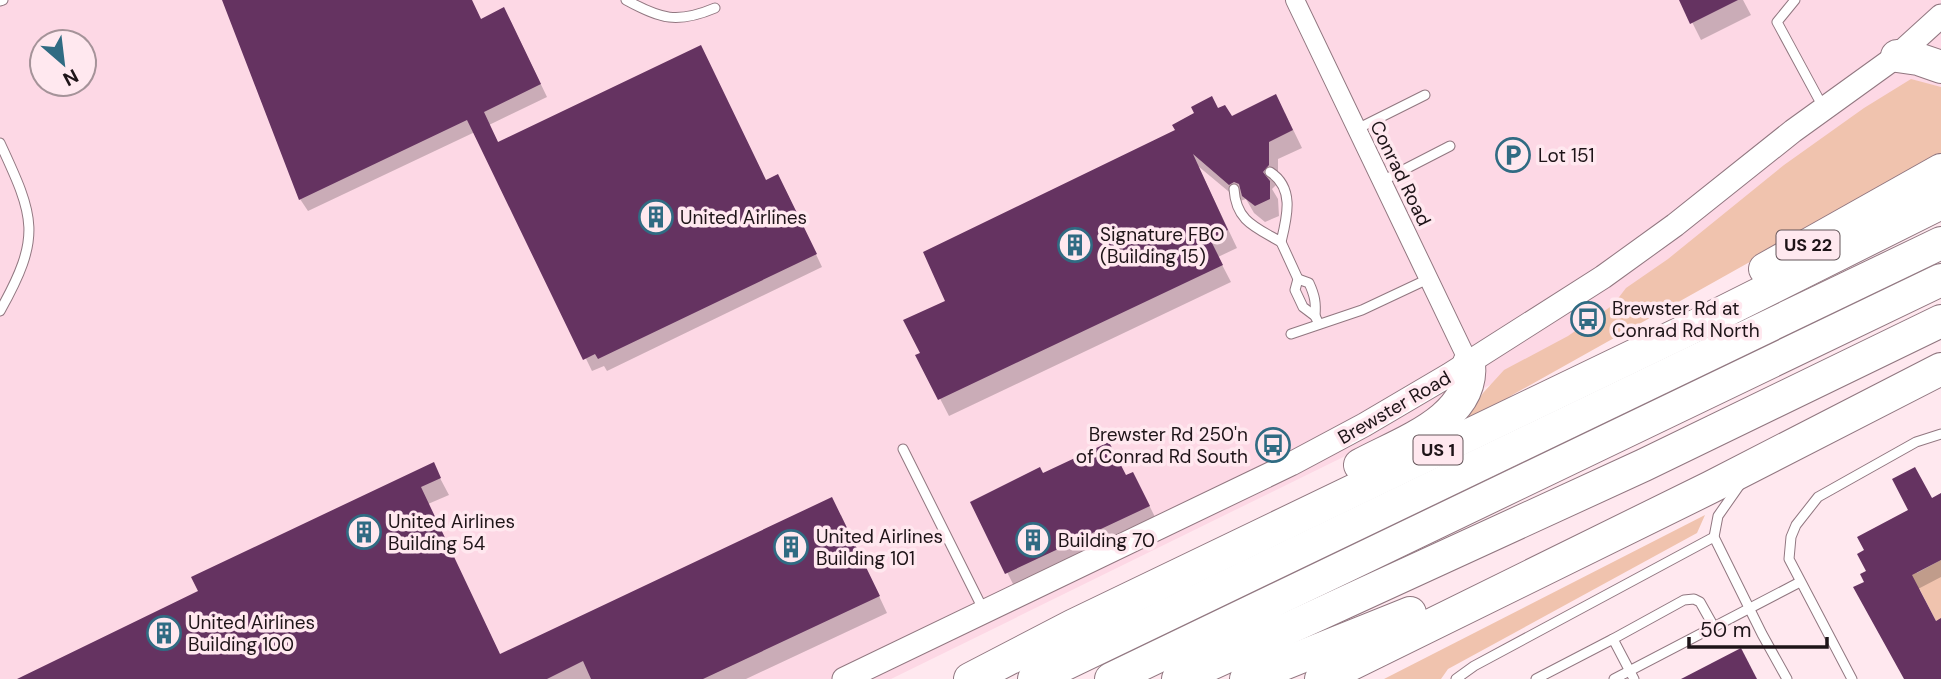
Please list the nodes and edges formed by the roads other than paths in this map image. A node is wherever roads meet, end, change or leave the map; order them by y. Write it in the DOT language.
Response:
graph roads {
  1 [pos="626,0"];
  2 [pos="1295,0"];
  3 [pos="1795,0"];
  4 [pos="715,8"];
  5 [pos="1941,16"];
  6 [pos="1941,38"];
  7 [pos="1897,56"];
  8 [pos="1941,67"];
  9 [pos="1425,95"];
  10 [pos="1823,109"];
  11 [pos="1357,129"];
  12 [pos="0,143"];
  13 [pos="1450,146"];
  14 [pos="1941,170"];
  15 [pos="1270,172"];
  16 [pos="1382,181"];
  17 [pos="1234,189"];
  18 [pos="1941,204"];
  19 [pos="1281,242"];
  20 [pos="1941,243"];
  21 [pos="1298,279"];
  22 [pos="1429,279"];
  23 [pos="1941,280"];
  24 [pos="1941,301"];
  25 [pos="0,311"];
  26 [pos="1317,320"];
  27 [pos="1941,321"];
  28 [pos="1683,332"];
  29 [pos="1291,334"];
  30 [pos="1469,363"];
  31 [pos="1939,370"];
  32 [pos="1941,434"];
  33 [pos="904,449"];
  34 [pos="1758,462"];
  35 [pos="1553,507"];
  36 [pos="1714,537"];
  37 [pos="1194,568"];
  38 [pos="1522,580"];
  39 [pos="1800,582"];
  40 [pos="1749,609"];
  41 [pos="984,612"];
  42 [pos="1714,627"];
  43 [pos="1613,639"];
  44 [pos="1632,675"];
  45 [pos="844,679"];
  46 [pos="970,679"];
  47 [pos="1034,679"];
  48 [pos="1111,679"];
  49 [pos="1178,679"];
  50 [pos="1246,679"];
  51 [pos="1321,679"];
  52 [pos="1456,679"];
  53 [pos="1536,679"];
  54 [pos="1614,679"];
  55 [pos="1787,679"];
  56 [pos="1852,679"];
  1 -- 4 [label="lane"];
  2 -- 11 [label="street, Conrad Road"];
  3 -- 10 [label="lane"];
  5 -- 7 [label="street, Brewster Road"];
  6 -- 7 [label="street, Brewster Road"];
  7 -- 8 [label="highway"];
  7 -- 10 [label="street, Brewster Road"];
  9 -- 11 [label="lane"];
  10 -- 30 [label="street, Brewster Road"];
  11 -- 16 [label="street, Conrad Road"];
  12 -- 25 [label="lane"];
  13 -- 16 [label="lane"];
  14 -- 28 [label="highway, US 22"];
  15 -- 19 [label="lane"];
  16 -- 22 [label="street, Conrad Road"];
  17 -- 19 [label="lane"];
  18 -- 28 [label="highway, US 1"];
  19 -- 21 [label="lane"];
  20 -- 47 [label="highway"];
  21 -- 26 [label="lane"];
  21 -- 26 [label="lane"];
  22 -- 26 [label="lane"];
  22 -- 30 [label="street, Conrad Road"];
  23 -- 48 [label="highway"];
  24 -- 35 [label="highway"];
  26 -- 29 [label="lane"];
  27 -- 35 [label="highway"];
  28 -- 37 [label="highway, US 1"];
  30 -- 37 [label="highway"];
  30 -- 41 [label="street, Brewster Road"];
  31 -- 34 [label="highway"];
  32 -- 39 [label="lane"];
  33 -- 41 [label="lane"];
  34 -- 36 [label="lane"];
  34 -- 38 [label="highway"];
  35 -- 49 [label="highway"];
  36 -- 40 [label="lane"];
  36 -- 52 [label="lane"];
  37 -- 46 [label="highway, US 1"];
  38 -- 50 [label="highway"];
  38 -- 51 [label="highway"];
  39 -- 40 [label="lane"];
  39 -- 56 [label="lane"];
  40 -- 42 [label="lane"];
  40 -- 55 [label="lane"];
  41 -- 45 [label="street, Brewster Road"];
  42 -- 43 [label="lane"];
  42 -- 44 [label="lane"];
  43 -- 44 [label="lane"];
  43 -- 53 [label="lane"];
  44 -- 54 [label="lane"];
}
